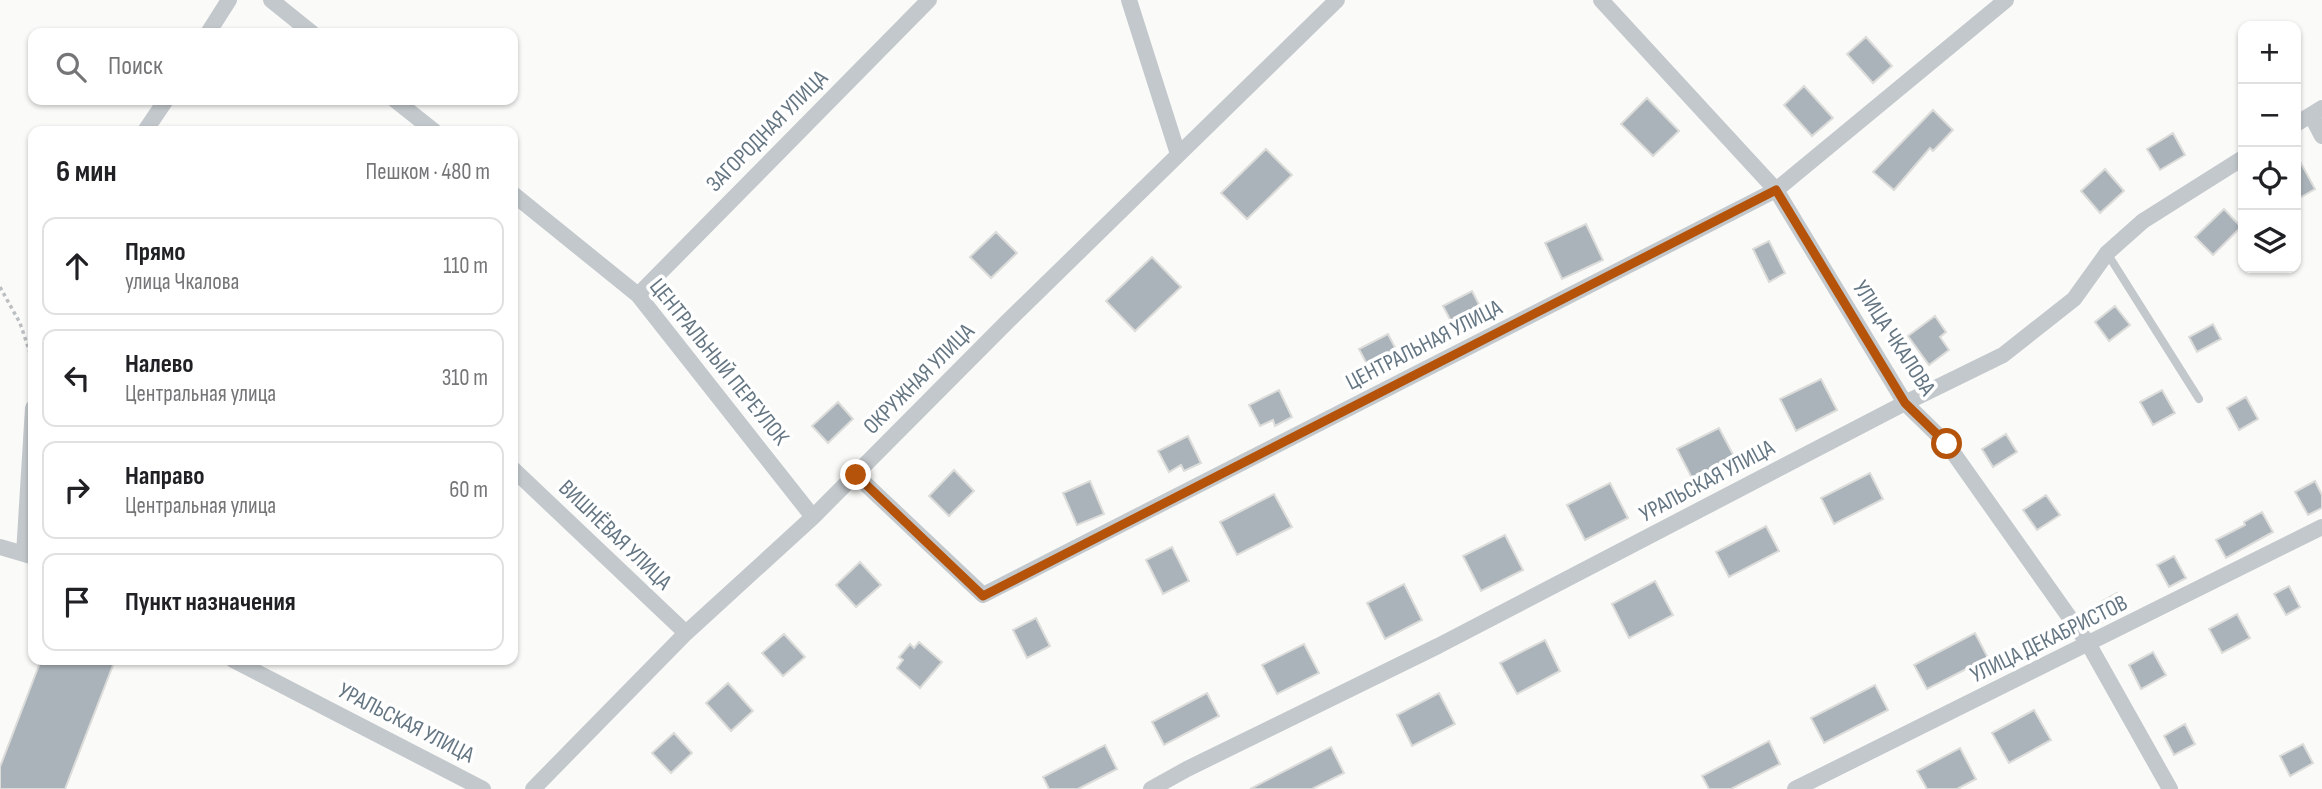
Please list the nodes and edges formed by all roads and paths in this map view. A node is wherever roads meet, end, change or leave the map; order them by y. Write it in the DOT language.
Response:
graph roads {
  1 [pos="229,0"];
  2 [pos="271,0"];
  3 [pos="929,0"];
  4 [pos="1129,0"];
  5 [pos="1337,0"];
  6 [pos="2006,0"];
  7 [pos="1603,1"];
  8 [pos="211,28"];
  9 [pos="306,28"];
  10 [pos="163,105"];
  11 [pos="401,105"];
  12 [pos="2316,112"];
  13 [pos="148,126"];
  14 [pos="428,126"];
  15 [pos="2322,136"];
  16 [pos="1178,154"];
  17 [pos="2238,161"];
  18 [pos="1776,190"];
  19 [pos="518,198"];
  20 [pos="2107,253"];
  21 [pos="0,287"];
  22 [pos="638,295"];
  23 [pos="28,347"];
  24 [pos="2199,399"];
  25 [pos="1905,403"];
  26 [pos="518,474"];
  27 [pos="856,475"];
  28 [pos="813,517"];
  29 [pos="2322,527"];
  30 [pos="0,547"];
  31 [pos="28,555"];
  32 [pos="686,633"];
  33 [pos="2088,645"];
  34 [pos="243,665"];
  35 [pos="483,789"];
  36 [pos="533,789"];
  37 [pos="1152,789"];
  38 [pos="1795,789"];
  39 [pos="2170,789"];
  1 -- 8 [label="street"];
  2 -- 9 [label="street"];
  3 -- 22 [label="street, ЗАГОРОДНАЯ УЛИЦА"];
  4 -- 16 [label="street"];
  5 -- 16 [label="street, ОКРУЖНАЯ УЛИЦА"];
  6 -- 18 [label="street, ЦЕНТРАЛЬНАЯ УЛИЦА"];
  7 -- 18 [label="street, УЛИЦА ЧКАЛОВА"];
  10 -- 13 [label="street"];
  11 -- 14 [label="street"];
  12 -- 15 [label="street"];
  16 -- 27 [label="street, ОКРУЖНАЯ УЛИЦА"];
  17 -- 20 [label="street, УРАЛЬСКАЯ УЛИЦА"];
  18 -- 25 [label="street, УЛИЦА ЧКАЛОВА"];
  18 -- 27 [label="street, ЦЕНТРАЛЬНАЯ УЛИЦА"];
  19 -- 22 [label="street, ЦЕНТРАЛЬНЫЙ ПЕРЕУЛОК"];
  20 -- 24 [label="lane"];
  20 -- 25 [label="street, УРАЛЬСКАЯ УЛИЦА"];
  21 -- 23 [label="path"];
  22 -- 28 [label="street, ЦЕНТРАЛЬНЫЙ ПЕРЕУЛОК"];
  25 -- 33 [label="street, УЛИЦА ЧКАЛОВА"];
  25 -- 37 [label="street, УРАЛЬСКАЯ УЛИЦА"];
  26 -- 32 [label="street, ВИШНЁВАЯ УЛИЦА"];
  27 -- 28 [label="street, ОКРУЖНАЯ УЛИЦА"];
  28 -- 32 [label="street, ОКРУЖНАЯ УЛИЦА"];
  29 -- 33 [label="street, УЛИЦА ДЕКАБРИСТОВ"];
  30 -- 31 [label="street"];
  32 -- 36 [label="street, ОКРУЖНАЯ УЛИЦА"];
  33 -- 38 [label="street, УЛИЦА ДЕКАБРИСТОВ"];
  33 -- 39 [label="street, УЛИЦА ЧКАЛОВА"];
  34 -- 35 [label="street, УРАЛЬСКАЯ УЛИЦА"];
}
